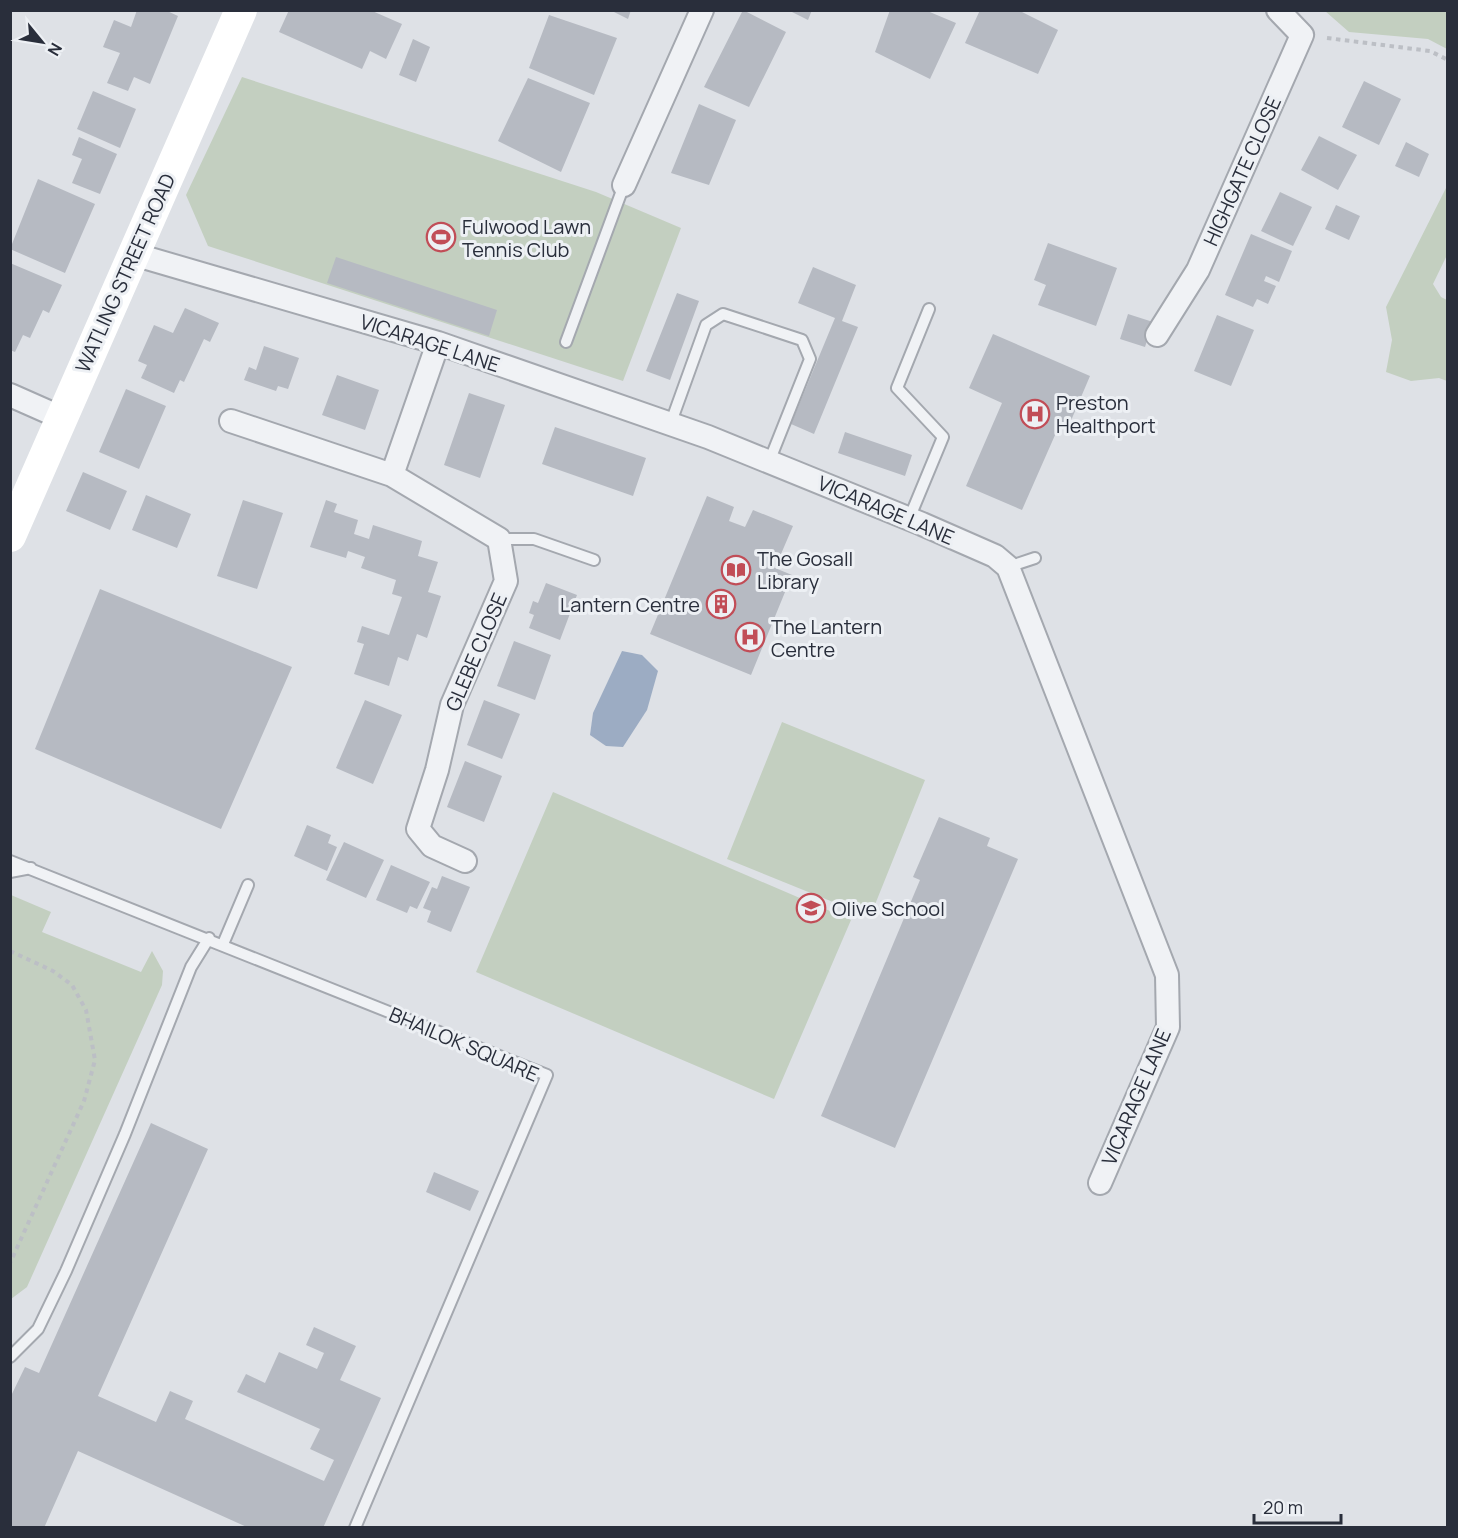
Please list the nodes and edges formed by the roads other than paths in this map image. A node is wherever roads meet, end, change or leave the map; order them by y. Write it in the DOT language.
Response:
graph roads {
  1 [pos="241,10"];
  2 [pos="702,10"];
  3 [pos="1278,10"];
  4 [pos="624,185"];
  5 [pos="134,254"];
  6 [pos="929,309"];
  7 [pos="1157,334"];
  8 [pos="566,342"];
  9 [pos="438,343"];
  10 [pos="10,395"];
  11 [pos="62,418"];
  12 [pos="231,421"];
  13 [pos="669,425"];
  14 [pos="770,462"];
  15 [pos="392,475"];
  16 [pos="909,519"];
  17 [pos="10,536"];
  18 [pos="499,539"];
  19 [pos="1035,558"];
  20 [pos="594,560"];
  21 [pos="1008,567"];
  22 [pos="10,861"];
  23 [pos="465,861"];
  24 [pos="32,868"];
  25 [pos="10,872"];
  26 [pos="248,885"];
  27 [pos="208,938"];
  28 [pos="222,944"];
  29 [pos="1100,1183"];
  30 [pos="10,1357"];
  31 [pos="355,1527"];
  1 -- 5 [label="main road, WATLING STREET ROAD"];
  2 -- 4 [label="street"];
  3 -- 7 [label="street, HIGHGATE CLOSE"];
  4 -- 8 [label="lane"];
  5 -- 9 [label="street, VICARAGE LANE"];
  5 -- 11 [label="main road, WATLING STREET ROAD"];
  6 -- 16 [label="lane"];
  9 -- 13 [label="street, VICARAGE LANE"];
  9 -- 15 [label="street"];
  10 -- 11 [label="street"];
  11 -- 17 [label="main road, WATLING STREET ROAD"];
  12 -- 15 [label="street"];
  13 -- 14 [label="street, VICARAGE LANE"];
  13 -- 14 [label="lane"];
  14 -- 16 [label="street, VICARAGE LANE"];
  15 -- 18 [label="street"];
  16 -- 21 [label="street, VICARAGE LANE"];
  18 -- 20 [label="lane"];
  18 -- 23 [label="street, GLEBE CLOSE"];
  19 -- 21 [label="lane"];
  21 -- 29 [label="street, VICARAGE LANE"];
  22 -- 24 [label="lane, BHAILOK SQUARE"];
  24 -- 25 [label="lane"];
  24 -- 27 [label="lane, BHAILOK SQUARE"];
  26 -- 28 [label="lane"];
  27 -- 28 [label="lane, BHAILOK SQUARE"];
  27 -- 30 [label="lane"];
  28 -- 31 [label="lane, BHAILOK SQUARE"];
}
